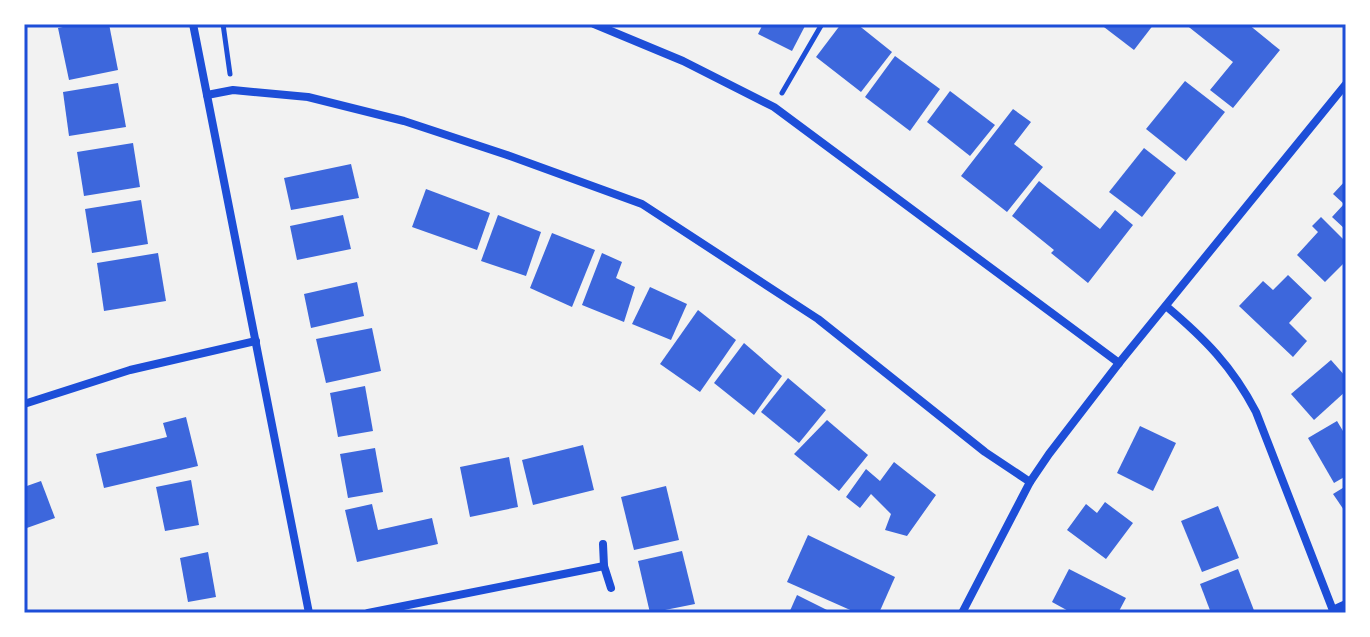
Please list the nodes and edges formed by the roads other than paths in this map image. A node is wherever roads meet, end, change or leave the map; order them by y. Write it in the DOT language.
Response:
graph roads {
  1 [pos="193,24"];
  2 [pos="594,24"];
  3 [pos="1346,84"];
  4 [pos="207,95"];
  5 [pos="1166,306"];
  6 [pos="256,341"];
  7 [pos="1119,363"];
  8 [pos="24,404"];
  9 [pos="1030,482"];
  10 [pos="603,544"];
  11 [pos="604,566"];
  12 [pos="611,588"];
  13 [pos="1346,604"];
  14 [pos="1334,612"];
  15 [pos="309,613"];
  16 [pos="368,613"];
  17 [pos="962,613"];
  1 -- 4 [label="street"];
  2 -- 7 [label="street"];
  3 -- 5 [label="street"];
  4 -- 6 [label="street"];
  4 -- 9 [label="street"];
  5 -- 7 [label="street"];
  5 -- 14 [label="street"];
  6 -- 8 [label="street"];
  6 -- 15 [label="street"];
  7 -- 9 [label="street"];
  9 -- 17 [label="street"];
  10 -- 11 [label="street"];
  11 -- 12 [label="street"];
  11 -- 16 [label="street"];
  13 -- 14 [label="street"];
}
